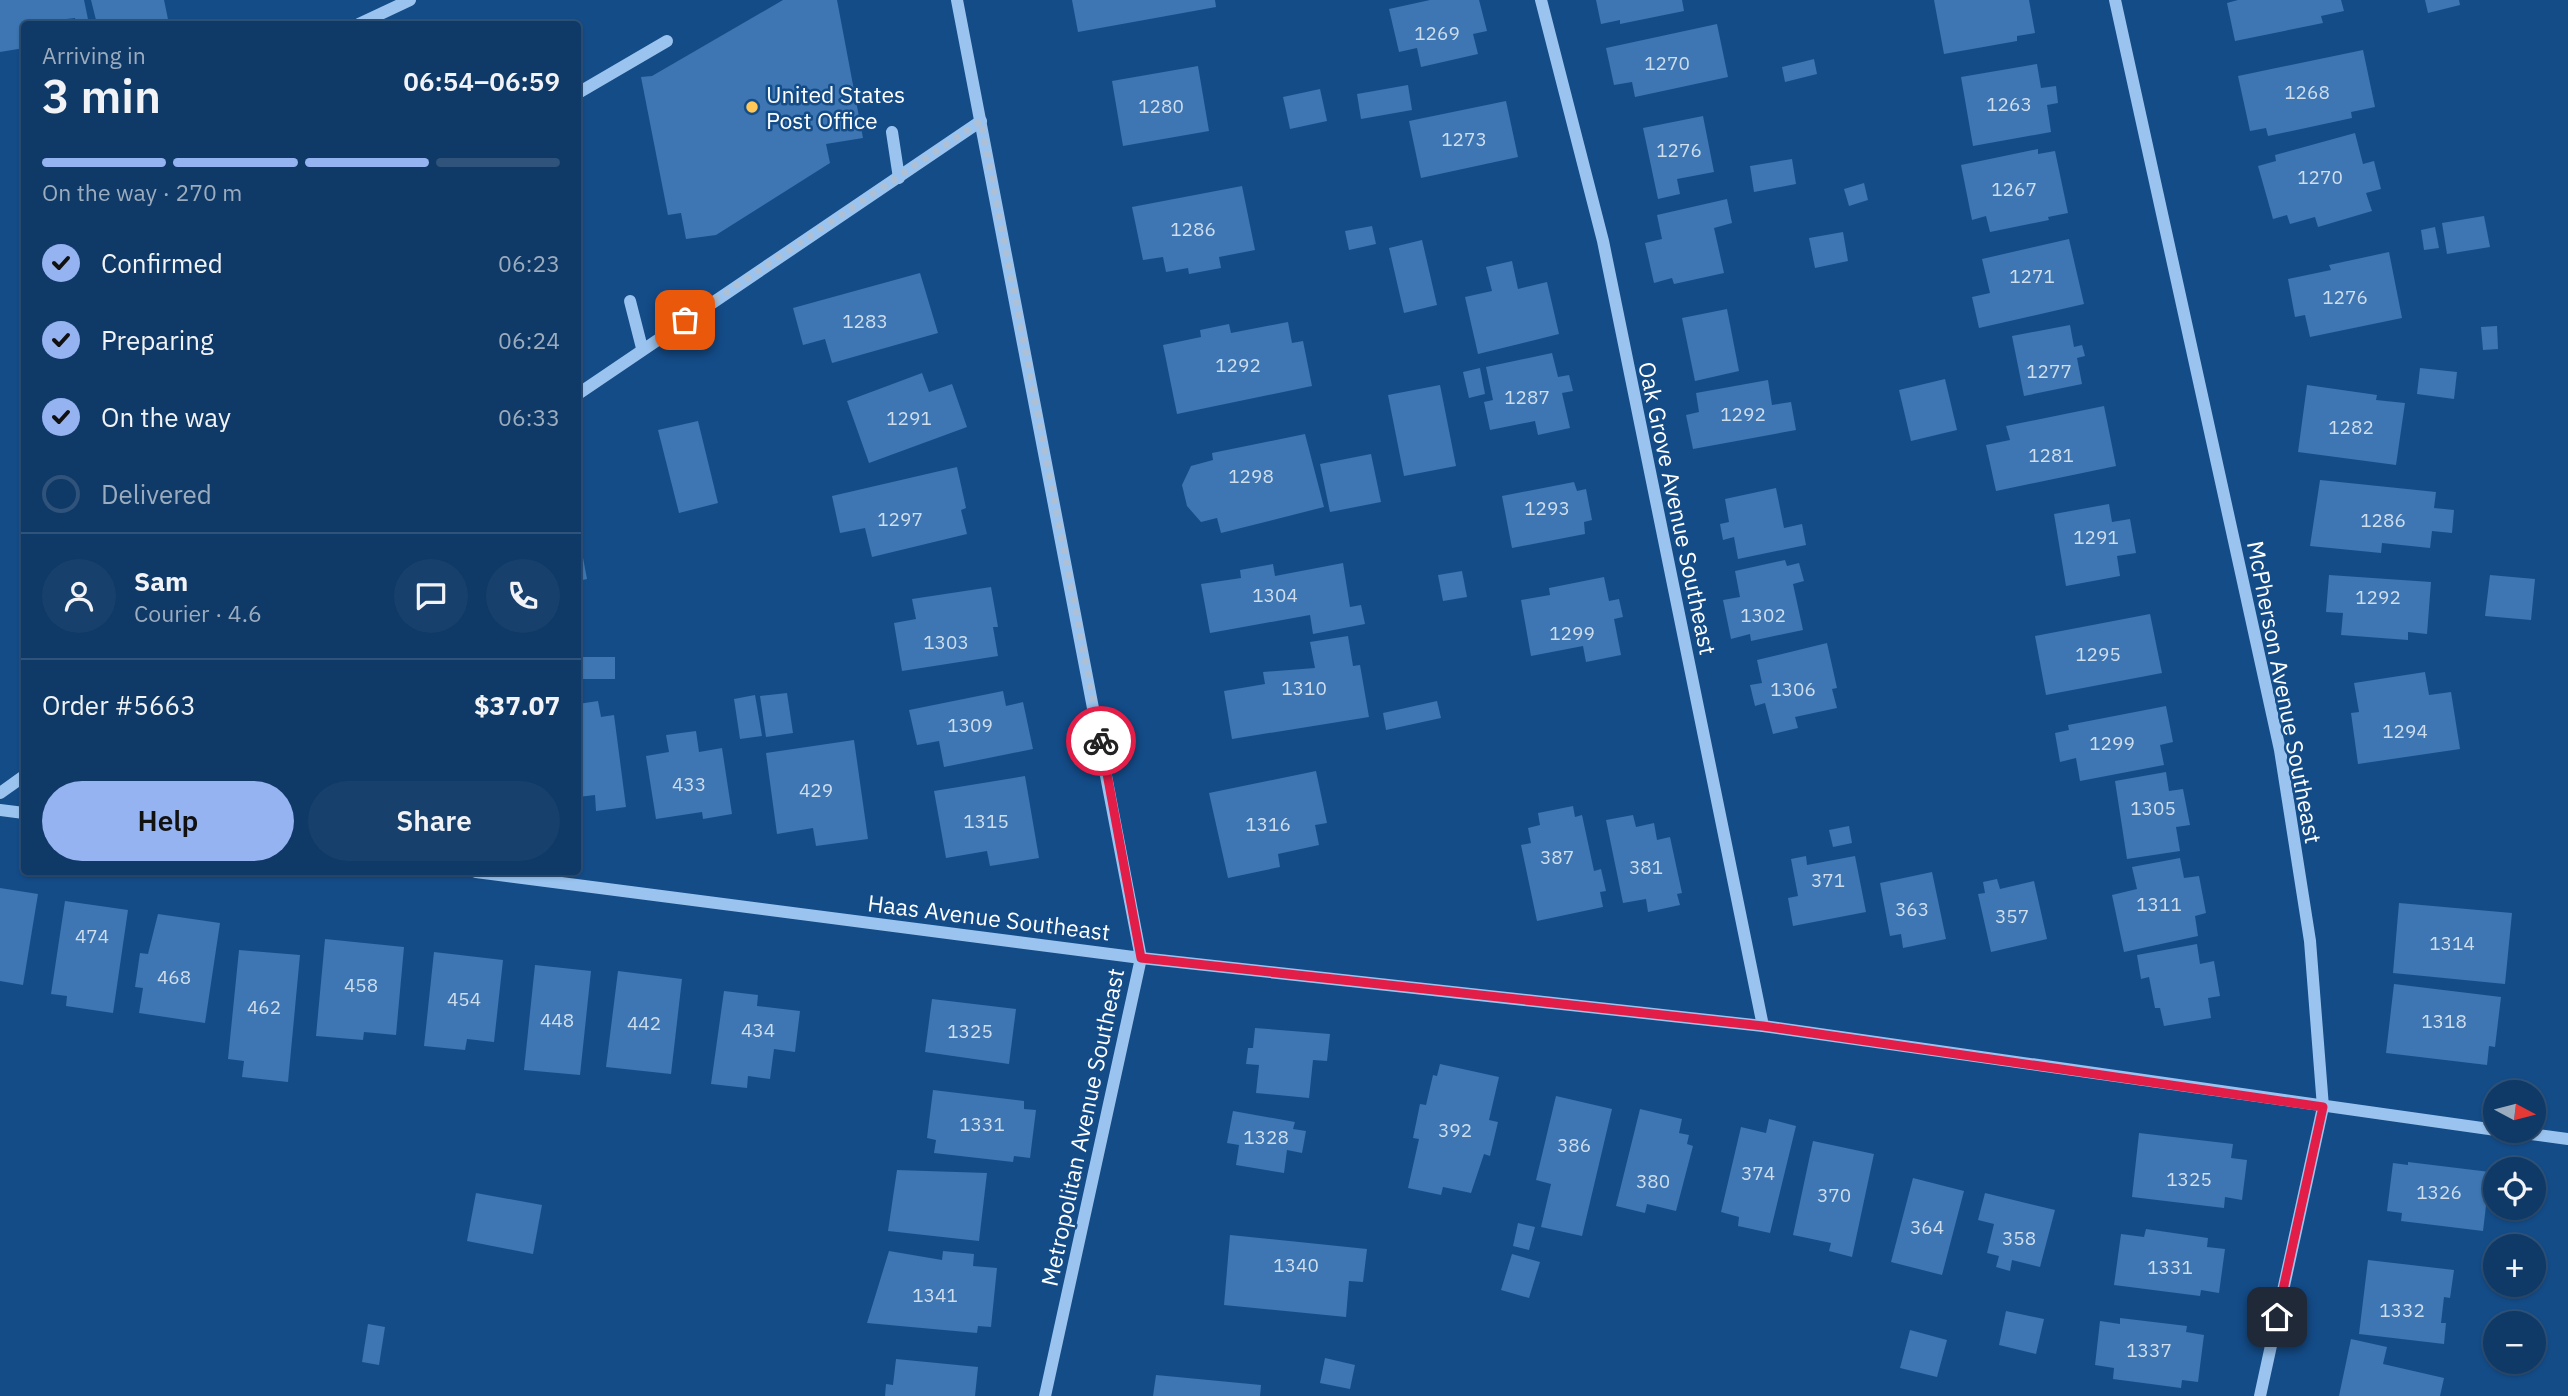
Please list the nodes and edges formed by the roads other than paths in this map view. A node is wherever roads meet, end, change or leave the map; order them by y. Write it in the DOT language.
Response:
graph roads {
  1 [pos="410,0"];
  2 [pos="957,0"];
  3 [pos="1541,0"];
  4 [pos="2115,0"];
  5 [pos="365,21"];
  6 [pos="667,41"];
  7 [pos="581,91"];
  8 [pos="981,121"];
  9 [pos="892,132"];
  10 [pos="899,178"];
  11 [pos="630,301"];
  12 [pos="642,348"];
  13 [pos="581,392"];
  14 [pos="21,778"];
  15 [pos="0,793"];
  16 [pos="0,810"];
  17 [pos="21,813"];
  18 [pos="499,875"];
  19 [pos="1141,958"];
  20 [pos="1763,1026"];
  21 [pos="2323,1107"];
  22 [pos="2483,1128"];
  23 [pos="2546,1136"];
  24 [pos="2568,1139"];
  25 [pos="1045,1396"];
  26 [pos="2260,1396"];
  1 -- 5 [label="street"];
  2 -- 8 [label="street, Metropolitan Avenue Southeast"];
  3 -- 20 [label="street, Oak Grove Avenue Southeast"];
  4 -- 21 [label="street, McPherson Avenue Southeast"];
  6 -- 7 [label="street"];
  8 -- 10 [label="street"];
  8 -- 19 [label="street, Metropolitan Avenue Southeast"];
  9 -- 10 [label="street"];
  10 -- 12 [label="street"];
  11 -- 12 [label="street"];
  12 -- 13 [label="street"];
  14 -- 15 [label="street"];
  16 -- 17 [label="street"];
  18 -- 19 [label="street, Haas Avenue Southeast"];
  19 -- 20 [label="street, Haas Avenue Southeast"];
  19 -- 25 [label="street, Metropolitan Avenue Southeast"];
  20 -- 21 [label="street, Haas Avenue Southeast"];
  21 -- 22 [label="street, Haas Avenue Southeast"];
  21 -- 26 [label="street, McPherson Avenue Southeast"];
  23 -- 24 [label="street, Haas Avenue Southeast"];
}
